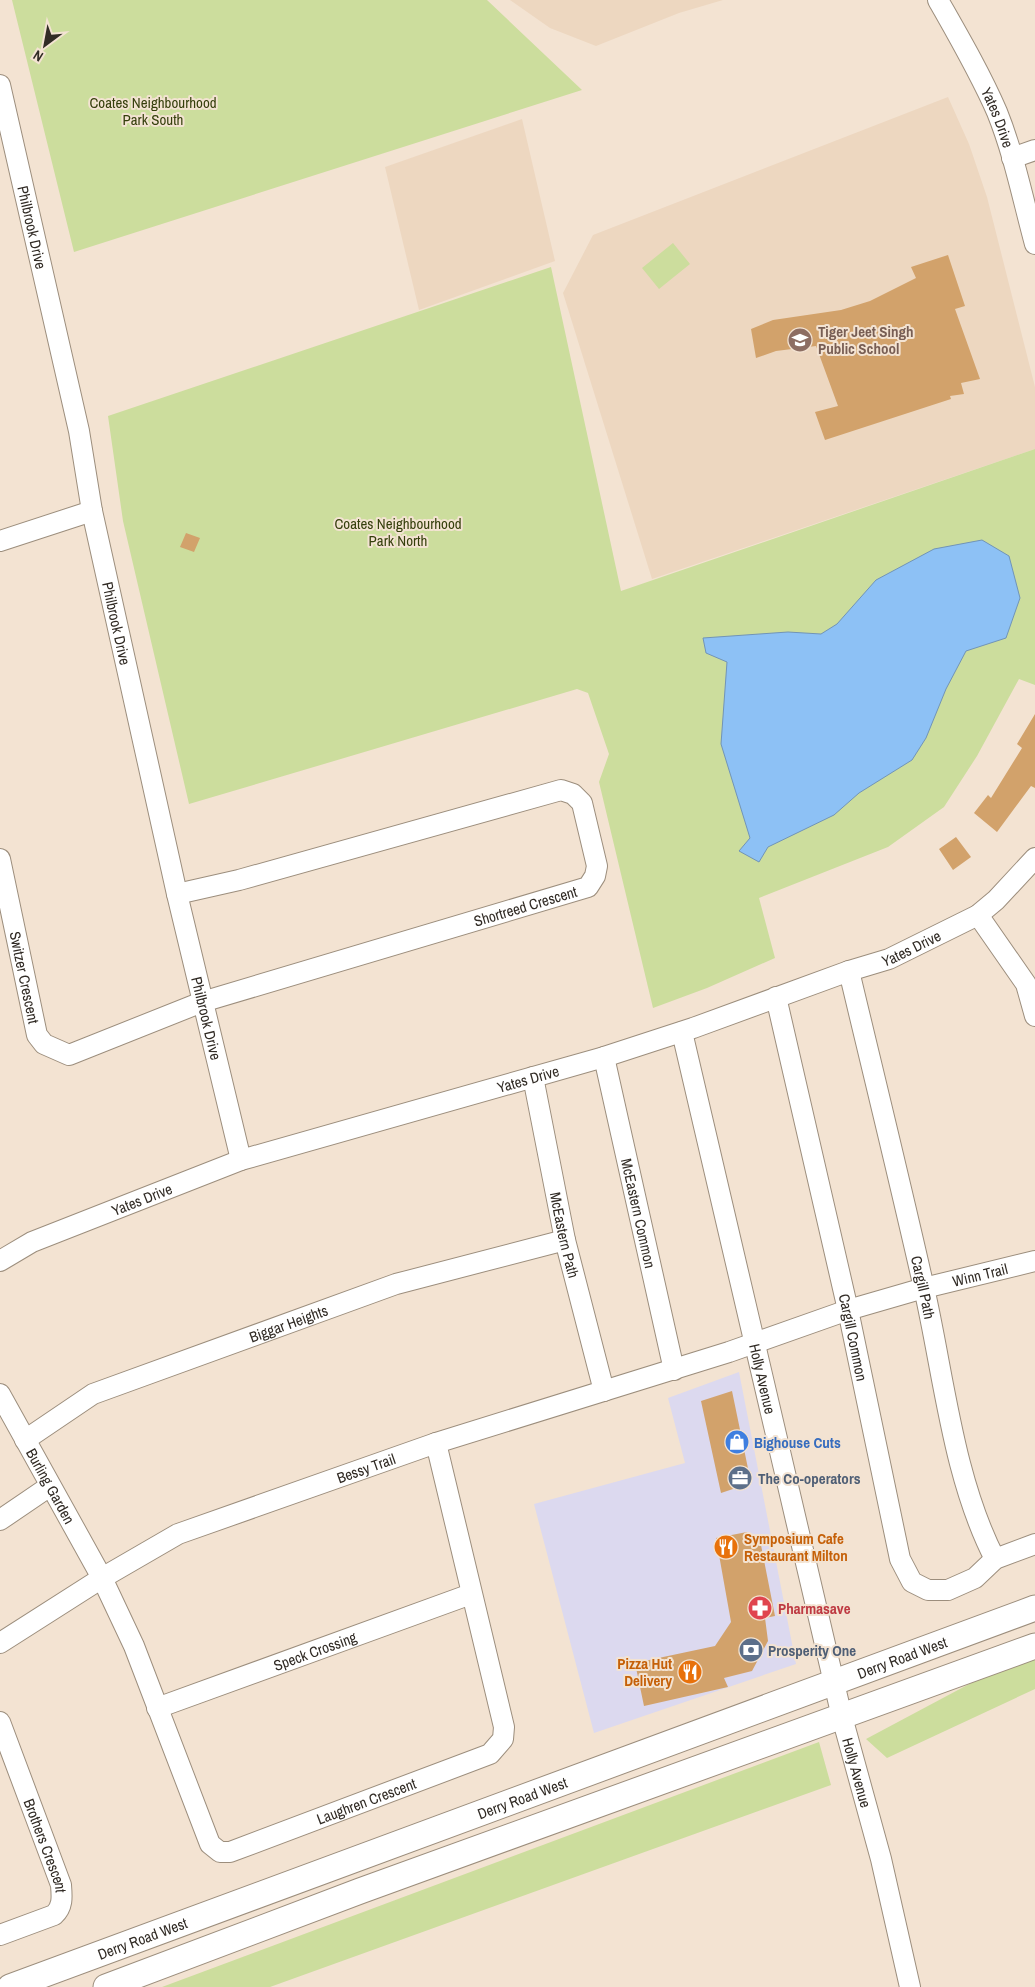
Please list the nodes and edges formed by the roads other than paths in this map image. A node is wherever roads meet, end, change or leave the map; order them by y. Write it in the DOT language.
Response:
graph roads {
  1 [pos="938,0"];
  2 [pos="0,85"];
  3 [pos="1035,150"];
  4 [pos="1012,158"];
  5 [pos="1035,244"];
  6 [pos="92,511"];
  7 [pos="0,541"];
  8 [pos="1035,858"];
  9 [pos="0,859"];
  10 [pos="177,894"];
  11 [pos="978,915"];
  12 [pos="849,970"];
  13 [pos="776,998"];
  14 [pos="202,1002"];
  15 [pos="1035,1016"];
  16 [pos="682,1032"];
  17 [pos="604,1056"];
  18 [pos="533,1077"];
  19 [pos="241,1160"];
  20 [pos="566,1240"];
  21 [pos="0,1261"];
  22 [pos="1035,1261"];
  23 [pos="924,1288"];
  24 [pos="848,1310"];
  25 [pos="755,1344"];
  26 [pos="674,1370"];
  27 [pos="604,1391"];
  28 [pos="0,1394"];
  29 [pos="25,1440"];
  30 [pos="436,1443"];
  31 [pos="50,1486"];
  32 [pos="0,1520"];
  33 [pos="1035,1544"];
  34 [pos="995,1559"];
  35 [pos="102,1578"];
  36 [pos="471,1594"];
  37 [pos="1035,1608"];
  38 [pos="0,1643"];
  39 [pos="1035,1646"];
  40 [pos="834,1681"];
  41 [pos="157,1708"];
  42 [pos="842,1716"];
  43 [pos="0,1722"];
  44 [pos="0,1935"];
  45 [pos="10,1987"];
  46 [pos="106,1987"];
  47 [pos="910,1987"];
  1 -- 4 [label="street, Yates Drive"];
  2 -- 6 [label="street, Philbrook Drive"];
  3 -- 4 [label="street"];
  4 -- 5 [label="street, Yates Drive"];
  6 -- 7 [label="street"];
  6 -- 10 [label="street, Philbrook Drive"];
  8 -- 11 [label="street, Yates Drive"];
  9 -- 14 [label="street, Switzer Crescent"];
  10 -- 14 [label="street, Philbrook Drive"];
  10 -- 14 [label="street, Shortreed Crescent"];
  11 -- 12 [label="street, Yates Drive"];
  11 -- 15 [label="street"];
  12 -- 13 [label="street, Yates Drive"];
  12 -- 23 [label="street, Cargill Path"];
  13 -- 16 [label="street, Yates Drive"];
  13 -- 24 [label="street, Cargill Common"];
  14 -- 19 [label="street, Philbrook Drive"];
  16 -- 17 [label="street, Yates Drive"];
  16 -- 25 [label="street, Holly Avenue"];
  17 -- 18 [label="street, Yates Drive"];
  17 -- 26 [label="street, McEastern Common"];
  18 -- 19 [label="street, Yates Drive"];
  18 -- 20 [label="street, McEastern Path"];
  19 -- 21 [label="street, Yates Drive"];
  20 -- 27 [label="street, McEastern Path"];
  20 -- 29 [label="street, Biggar Heights"];
  22 -- 23 [label="street, Winn Trail"];
  23 -- 24 [label="street, Winn Trail"];
  23 -- 34 [label="street, Cargill Path"];
  24 -- 25 [label="street, Winn Trail"];
  24 -- 34 [label="street, Cargill Common"];
  25 -- 26 [label="street, Bessy Trail"];
  25 -- 40 [label="street, Holly Avenue"];
  26 -- 27 [label="street, Bessy Trail"];
  27 -- 30 [label="street, Bessy Trail"];
  28 -- 29 [label="street, Burling Garden"];
  29 -- 31 [label="street, Burling Garden"];
  30 -- 35 [label="street, Bessy Trail"];
  30 -- 36 [label="street, Laughren Crescent"];
  31 -- 32 [label="street"];
  31 -- 35 [label="street, Burling Garden"];
  33 -- 34 [label="street"];
  35 -- 38 [label="street, Bessy Trail"];
  35 -- 41 [label="street, Laughren Crescent"];
  36 -- 41 [label="street, Speck Crossing"];
  36 -- 41 [label="street, Laughren Crescent"];
  37 -- 40 [label="main road, Derry Road West"];
  39 -- 42 [label="main road"];
  40 -- 42 [label="street, Holly Avenue"];
  40 -- 45 [label="main road, Derry Road West"];
  42 -- 46 [label="main road"];
  42 -- 47 [label="street, Holly Avenue"];
  43 -- 44 [label="street, Brothers Crescent"];
}
